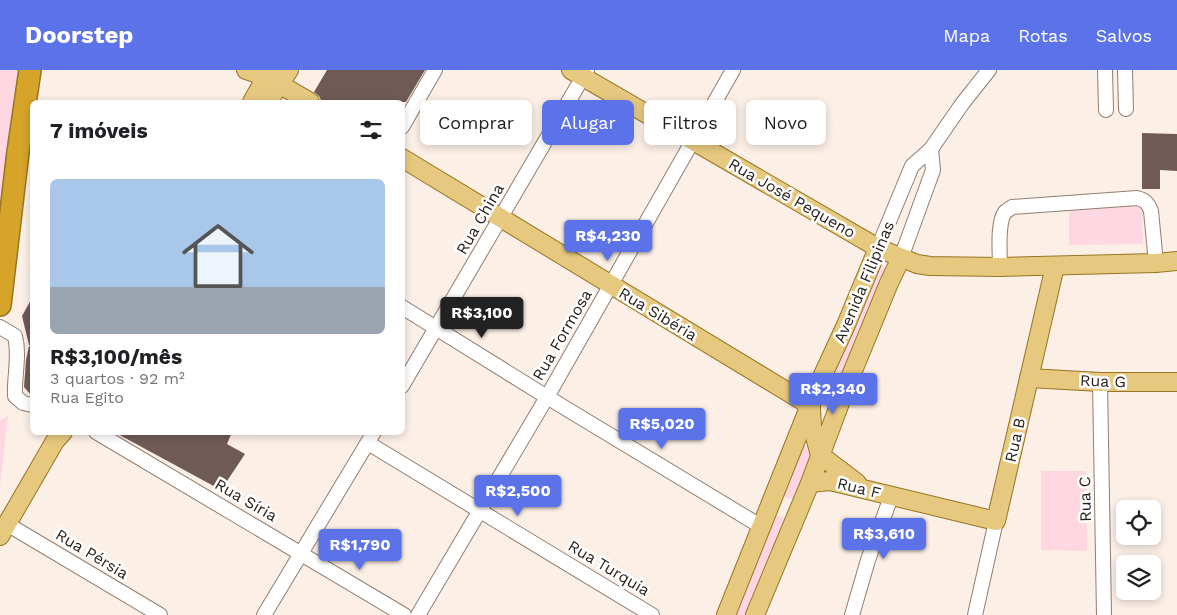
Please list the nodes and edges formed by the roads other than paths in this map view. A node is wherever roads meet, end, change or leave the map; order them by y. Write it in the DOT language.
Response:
graph roads {
  1 [pos="30,70"];
  2 [pos="246,70"];
  3 [pos="435,70"];
  4 [pos="733,70"];
  5 [pos="989,70"];
  6 [pos="1106,70"];
  7 [pos="1125,70"];
  8 [pos="581,72"];
  9 [pos="276,75"];
  10 [pos="254,100"];
  11 [pos="269,100"];
  12 [pos="307,100"];
  13 [pos="716,100"];
  14 [pos="644,110"];
  15 [pos="1106,110"];
  16 [pos="1126,110"];
  17 [pos="405,122"];
  18 [pos="691,145"];
  19 [pos="703,145"];
  20 [pos="931,149"];
  21 [pos="405,160"];
  22 [pos="501,218"];
  23 [pos="878,248"];
  24 [pos="901,258"];
  25 [pos="1177,261"];
  26 [pos="1156,263"];
  27 [pos="1055,266"];
  28 [pos="1000,267"];
  29 [pos="611,286"];
  30 [pos="0,305"];
  31 [pos="405,309"];
  32 [pos="0,327"];
  33 [pos="437,328"];
  34 [pos="1030,378"];
  35 [pos="405,381"];
  36 [pos="1100,382"];
  37 [pos="1177,382"];
  38 [pos="843,394"];
  39 [pos="547,397"];
  40 [pos="30,405"];
  41 [pos="811,406"];
  42 [pos="58,435"];
  43 [pos="101,435"];
  44 [pos="371,438"];
  45 [pos="820,456"];
  46 [pos="810,482"];
  47 [pos="864,488"];
  48 [pos="777,491"];
  49 [pos="891,497"];
  50 [pos="802,501"];
  51 [pos="480,511"];
  52 [pos="765,519"];
  53 [pos="794,521"];
  54 [pos="996,521"];
  55 [pos="3,530"];
  56 [pos="301,552"];
  57 [pos="160,615"];
  58 [pos="264,615"];
  59 [pos="404,615"];
  60 [pos="418,615"];
  61 [pos="652,615"];
  62 [pos="726,615"];
  63 [pos="755,615"];
  64 [pos="852,615"];
  65 [pos="975,615"];
  66 [pos="1104,615"];
  1 -- 30 [label="highway"];
  2 -- 9 [label="main road"];
  3 -- 17 [label="street"];
  4 -- 13 [label="street, Rua Formosa"];
  5 -- 20 [label="street, Avenida Filipinas"];
  6 -- 15 [label="street"];
  7 -- 16 [label="street"];
  8 -- 14 [label="main road, Rua José Pequeno"];
  8 -- 22 [label="street, Rua China"];
  9 -- 10 [label="main road"];
  9 -- 11 [label="main road"];
  9 -- 12 [label="main road"];
  18 -- 29 [label="street, Rua Formosa"];
  19 -- 23 [label="main road, Rua José Pequeno"];
  20 -- 23 [label="street, Avenida Filipinas"];
  20 -- 24 [label="street, Avenida Filipinas"];
  21 -- 22 [label="main road, Rua Sibéria"];
  22 -- 29 [label="main road, Rua Sibéria"];
  22 -- 33 [label="street, Rua China"];
  23 -- 24 [label="main road, Rua José Pequeno"];
  23 -- 41 [label="main road, Avenida Filipinas"];
  24 -- 28 [label="main road, Rua José Pequeno"];
  24 -- 38 [label="main road, Avenida Filipinas"];
  25 -- 26 [label="main road, Rua José Pequeno"];
  26 -- 27 [label="main road, Rua José Pequeno"];
  26 -- 28 [label="street"];
  27 -- 28 [label="main road, Rua José Pequeno"];
  27 -- 34 [label="main road, Rua B"];
  29 -- 39 [label="street, Rua Formosa"];
  29 -- 41 [label="main road, Rua Sibéria"];
  31 -- 33 [label="street"];
  32 -- 40 [label="street"];
  33 -- 35 [label="street, Rua China"];
  33 -- 39 [label="street"];
  34 -- 36 [label="main road, Rua G"];
  34 -- 54 [label="main road, Rua B"];
  36 -- 37 [label="main road, Rua G"];
  36 -- 66 [label="street, Rua C"];
  38 -- 41 [label="main road"];
  38 -- 45 [label="main road, Avenida Filipinas"];
  39 -- 51 [label="street, Rua Formosa"];
  39 -- 52 [label="street"];
  41 -- 45 [label="main road"];
  41 -- 48 [label="main road, Avenida Filipinas"];
  42 -- 55 [label="main road"];
  43 -- 56 [label="street, Rua Síria"];
  44 -- 51 [label="street, Rua Turquia"];
  44 -- 56 [label="street"];
  45 -- 46 [label="main road, Avenida Filipinas"];
  45 -- 47 [label="main road"];
  46 -- 47 [label="main road, Rua F"];
  46 -- 50 [label="main road, Avenida Filipinas"];
  47 -- 49 [label="main road, Rua F"];
  48 -- 50 [label="main road"];
  48 -- 52 [label="main road, Avenida Filipinas"];
  49 -- 54 [label="main road, Rua F"];
  49 -- 64 [label="street"];
  50 -- 53 [label="main road, Avenida Filipinas"];
  51 -- 60 [label="street, Rua Formosa"];
  51 -- 61 [label="street, Rua Turquia"];
  52 -- 53 [label="main road"];
  52 -- 62 [label="main road, Avenida Filipinas"];
  53 -- 63 [label="main road, Avenida Filipinas"];
  54 -- 65 [label="street, Rua B"];
  55 -- 57 [label="street, Rua Pérsia"];
  56 -- 58 [label="street"];
  56 -- 59 [label="street, Rua Síria"];
}
